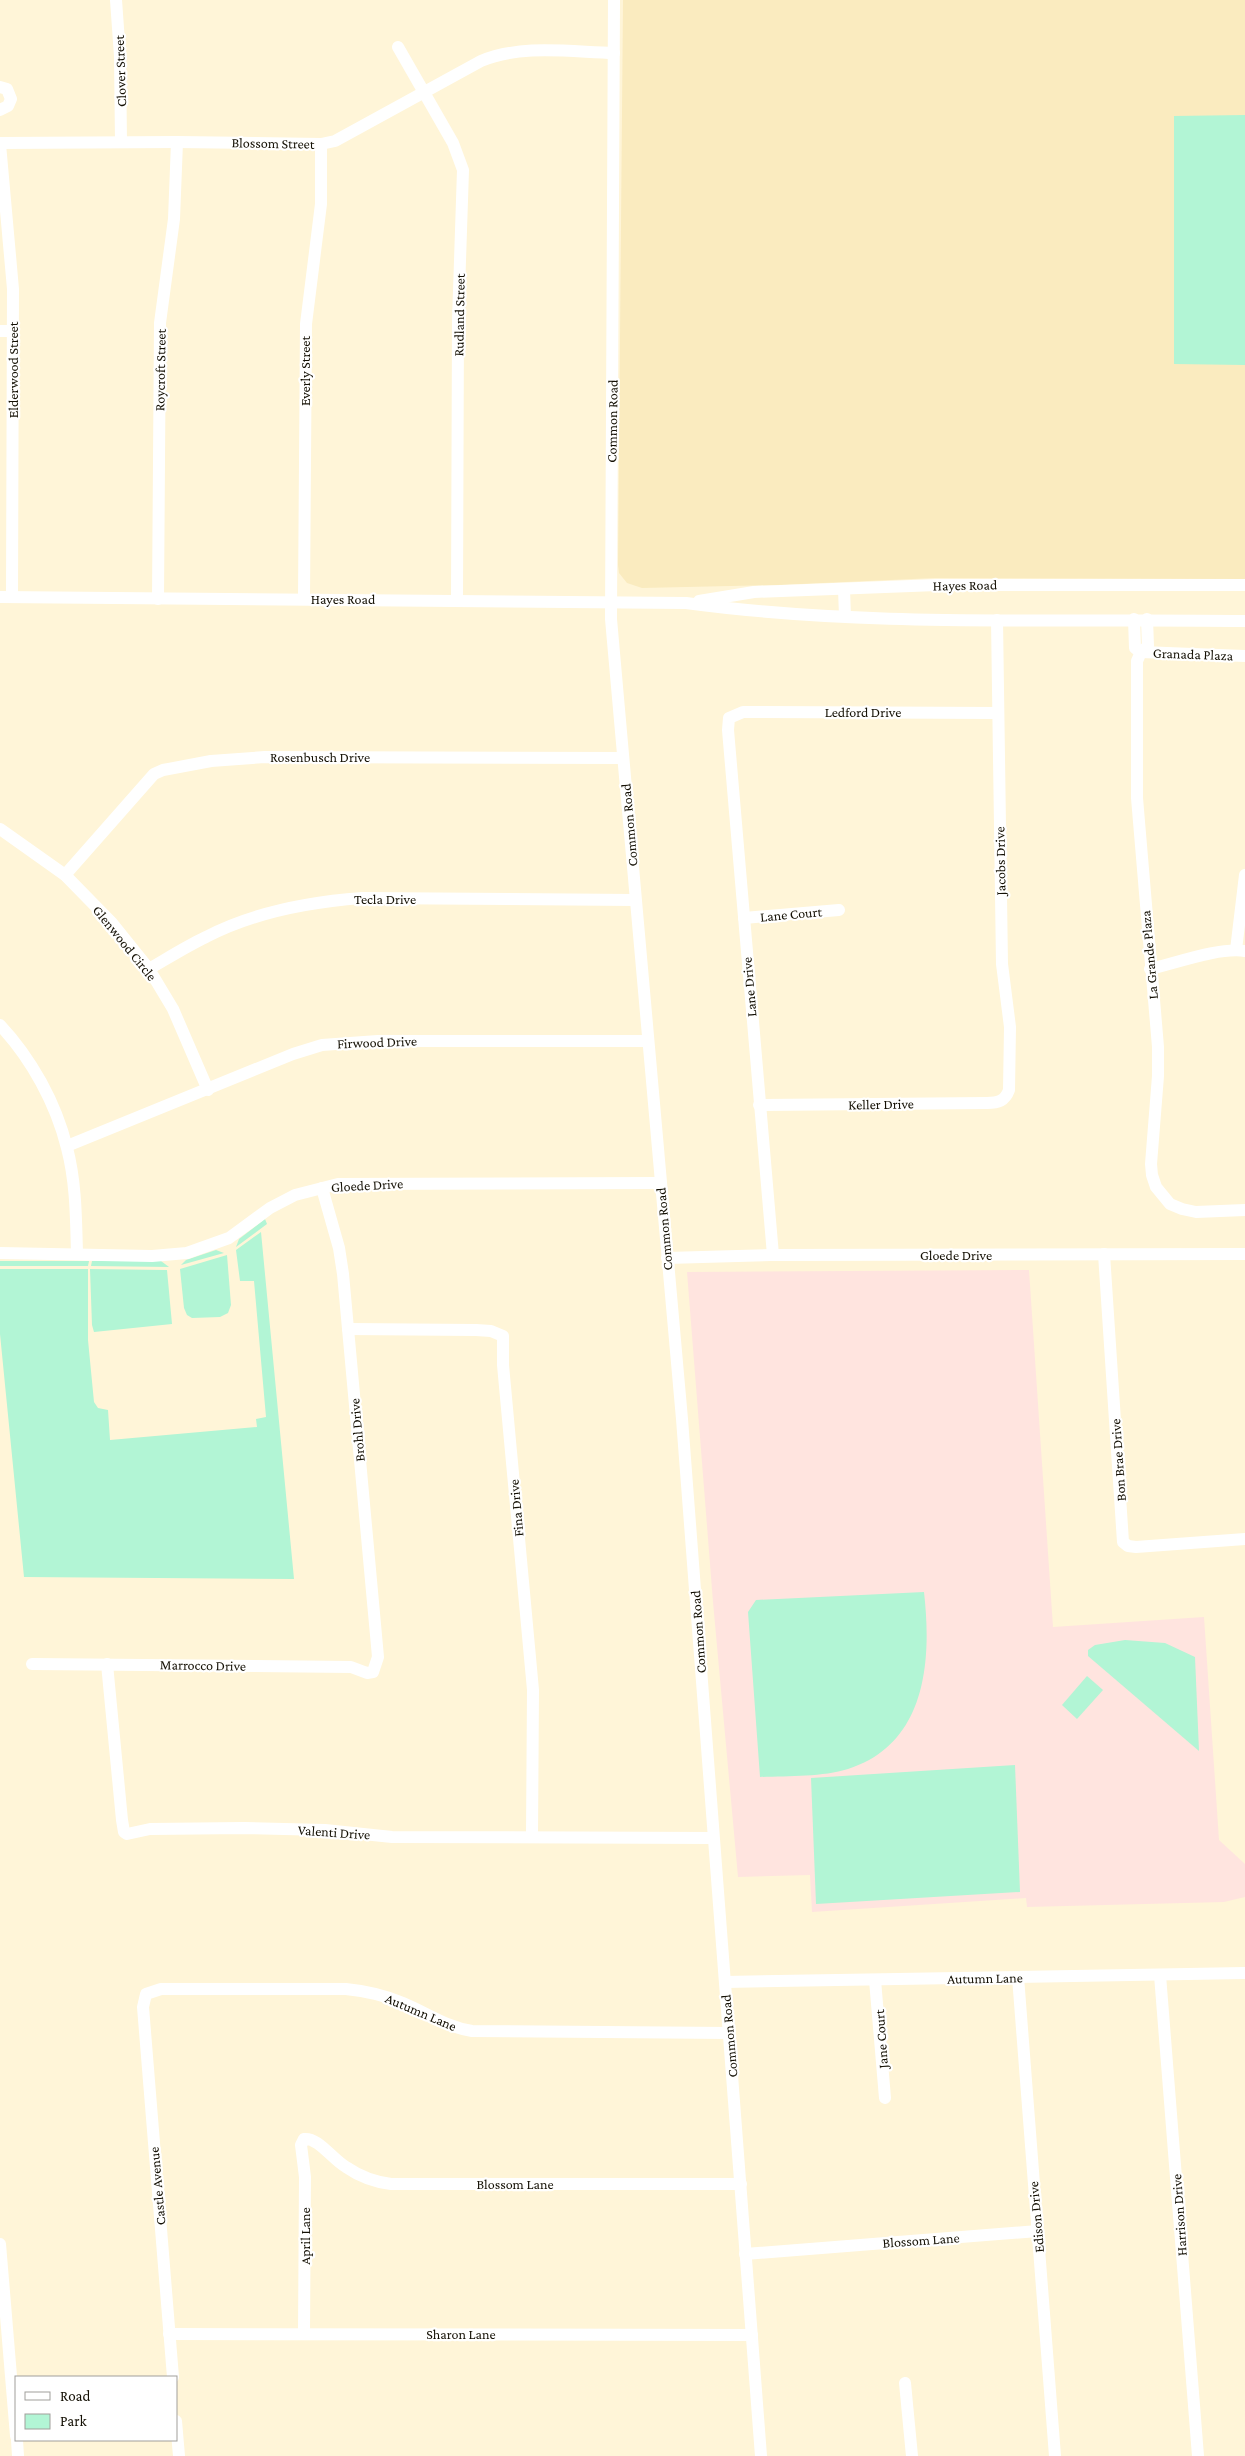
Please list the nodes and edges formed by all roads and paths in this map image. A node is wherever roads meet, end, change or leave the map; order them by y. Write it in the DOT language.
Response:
graph roads {
  1 [pos="116,0"];
  2 [pos="614,0"];
  3 [pos="398,47"];
  4 [pos="614,53"];
  5 [pos="0,87"];
  6 [pos="425,92"];
  7 [pos="0,110"];
  8 [pos="121,142"];
  9 [pos="177,142"];
  10 [pos="0,144"];
  11 [pos="322,144"];
  12 [pos="13,330"];
  13 [pos="0,331"];
  14 [pos="1245,585"];
  15 [pos="844,589"];
  16 [pos="6,597"];
  17 [pos="158,598"];
  18 [pos="304,599"];
  19 [pos="457,600"];
  20 [pos="610,602"];
  21 [pos="686,603"];
  22 [pos="845,616"];
  23 [pos="1134,619"];
  24 [pos="1147,619"];
  25 [pos="997,620"];
  26 [pos="1245,621"];
  27 [pos="1141,652"];
  28 [pos="1245,656"];
  29 [pos="998,713"];
  30 [pos="729,718"];
  31 [pos="623,758"];
  32 [pos="0,829"];
  33 [pos="66,875"];
  34 [pos="1245,875"];
  35 [pos="635,900"];
  36 [pos="839,910"];
  37 [pos="744,918"];
  38 [pos="1240,951"];
  39 [pos="149,969"];
  40 [pos="1150,969"];
  41 [pos="0,1025"];
  42 [pos="647,1041"];
  43 [pos="208,1090"];
  44 [pos="1002,1100"];
  45 [pos="759,1105"];
  46 [pos="67,1146"];
  47 [pos="660,1183"];
  48 [pos="322,1188"];
  49 [pos="1245,1210"];
  50 [pos="0,1253"];
  51 [pos="77,1254"];
  52 [pos="1104,1254"];
  53 [pos="1245,1254"];
  54 [pos="773,1255"];
  55 [pos="667,1258"];
  56 [pos="348,1329"];
  57 [pos="1245,1539"];
  58 [pos="32,1664"];
  59 [pos="108,1664"];
  60 [pos="373,1672"];
  61 [pos="532,1836"];
  62 [pos="713,1838"];
  63 [pos="1245,1973"];
  64 [pos="1160,1975"];
  65 [pos="1018,1977"];
  66 [pos="875,1980"];
  67 [pos="725,1982"];
  68 [pos="146,1994"];
  69 [pos="729,2033"];
  70 [pos="885,2098"];
  71 [pos="304,2139"];
  72 [pos="741,2184"];
  73 [pos="1038,2231"];
  74 [pos="0,2244"];
  75 [pos="746,2254"];
  76 [pos="169,2334"];
  77 [pos="304,2334"];
  78 [pos="752,2335"];
  79 [pos="173,2376"];
  80 [pos="905,2383"];
  81 [pos="15,2426"];
  82 [pos="16,2441"];
  83 [pos="178,2441"];
  84 [pos="18,2456"];
  85 [pos="179,2456"];
  86 [pos="761,2456"];
  87 [pos="912,2456"];
  88 [pos="1055,2456"];
  89 [pos="1198,2456"];
  1 -- 8 [label="street, Clover Street"];
  2 -- 4 [label="street, Common Road"];
  3 -- 6 [label="street, Rudland Street"];
  4 -- 6 [label="street, Blossom Street"];
  4 -- 20 [label="street, Common Road"];
  5 -- 7 [label="street"];
  6 -- 11 [label="street, Blossom Street"];
  6 -- 19 [label="street, Rudland Street"];
  8 -- 9 [label="street, Blossom Street"];
  8 -- 10 [label="street, Blossom Street"];
  9 -- 11 [label="street, Blossom Street"];
  9 -- 17 [label="street, Roycroft Street"];
  10 -- 12 [label="street, Elderwood Street"];
  11 -- 18 [label="street, Everly Street"];
  12 -- 13 [label="street"];
  12 -- 16 [label="street, Elderwood Street"];
  14 -- 15 [label="street, Hayes Road"];
  15 -- 21 [label="street, Hayes Road"];
  15 -- 22 [label="street"];
  16 -- 17 [label="street, Hayes Road"];
  17 -- 18 [label="street, Hayes Road"];
  18 -- 19 [label="street, Hayes Road"];
  19 -- 20 [label="street, Hayes Road"];
  20 -- 21 [label="street, Hayes Road"];
  20 -- 31 [label="street, Common Road"];
  21 -- 22 [label="street, Hayes Road"];
  22 -- 25 [label="street, Hayes Road"];
  23 -- 24 [label="street, Hayes Road"];
  23 -- 25 [label="street, Hayes Road"];
  23 -- 27 [label="street, La Grande Plaza"];
  24 -- 26 [label="street, Hayes Road"];
  24 -- 27 [label="street, La Grande Plaza"];
  25 -- 29 [label="street, Jacobs Drive"];
  27 -- 28 [label="street, Granada Plaza"];
  27 -- 40 [label="street, La Grande Plaza"];
  29 -- 30 [label="street, Ledford Drive"];
  29 -- 44 [label="street, Jacobs Drive"];
  30 -- 37 [label="street, Lane Drive"];
  31 -- 33 [label="street, Rosenbusch Drive"];
  31 -- 35 [label="street, Common Road"];
  32 -- 33 [label="street, Glenwood Circle"];
  33 -- 39 [label="street, Glenwood Circle"];
  34 -- 38 [label="street"];
  35 -- 39 [label="street, Tecla Drive"];
  35 -- 42 [label="street, Common Road"];
  36 -- 37 [label="street, Lane Court"];
  37 -- 45 [label="street, Lane Drive"];
  38 -- 40 [label="street"];
  39 -- 43 [label="street, Glenwood Circle"];
  40 -- 49 [label="street, La Grande Plaza"];
  41 -- 46 [label="street"];
  42 -- 43 [label="street, Firwood Drive"];
  42 -- 47 [label="street, Common Road"];
  43 -- 46 [label="street, Firwood Drive"];
  44 -- 45 [label="street, Keller Drive"];
  45 -- 54 [label="street, Lane Drive"];
  46 -- 51 [label="street"];
  47 -- 48 [label="street, Gloede Drive"];
  47 -- 55 [label="street, Common Road"];
  48 -- 51 [label="street, Gloede Drive"];
  48 -- 56 [label="street, Brohl Drive"];
  50 -- 51 [label="street, Gloede Drive"];
  52 -- 53 [label="street, Gloede Drive"];
  52 -- 54 [label="street, Gloede Drive"];
  52 -- 57 [label="street, Bon Brae Drive"];
  54 -- 55 [label="street, Gloede Drive"];
  55 -- 62 [label="street, Common Road"];
  56 -- 60 [label="street, Brohl Drive"];
  56 -- 61 [label="street, Fina Drive"];
  58 -- 59 [label="street, Marrocco Drive"];
  59 -- 60 [label="street, Marrocco Drive"];
  59 -- 61 [label="street, Valenti Drive"];
  61 -- 62 [label="street, Valenti Drive"];
  62 -- 67 [label="street, Common Road"];
  63 -- 64 [label="street, Autumn Lane"];
  64 -- 65 [label="street, Autumn Lane"];
  64 -- 89 [label="street, Harrison Drive"];
  65 -- 66 [label="street, Autumn Lane"];
  65 -- 73 [label="street, Edison Drive"];
  66 -- 67 [label="street, Autumn Lane"];
  66 -- 70 [label="street, Jane Court"];
  67 -- 69 [label="street, Common Road"];
  68 -- 69 [label="street, Autumn Lane"];
  68 -- 76 [label="street, Castle Avenue"];
  69 -- 72 [label="street, Common Road"];
  71 -- 72 [label="street, Blossom Lane"];
  71 -- 77 [label="street, April Lane"];
  72 -- 75 [label="street, Common Road"];
  73 -- 75 [label="street, Blossom Lane"];
  73 -- 88 [label="street, Edison Drive"];
  74 -- 81 [label="street"];
  75 -- 78 [label="street, Common Road"];
  76 -- 77 [label="street, Sharon Lane"];
  76 -- 79 [label="street, Castle Avenue"];
  77 -- 78 [label="street, Sharon Lane"];
  78 -- 86 [label="street, Common Road"];
  80 -- 87 [label="street"];
  82 -- 84 [label="street"];
  83 -- 85 [label="street"];
}
